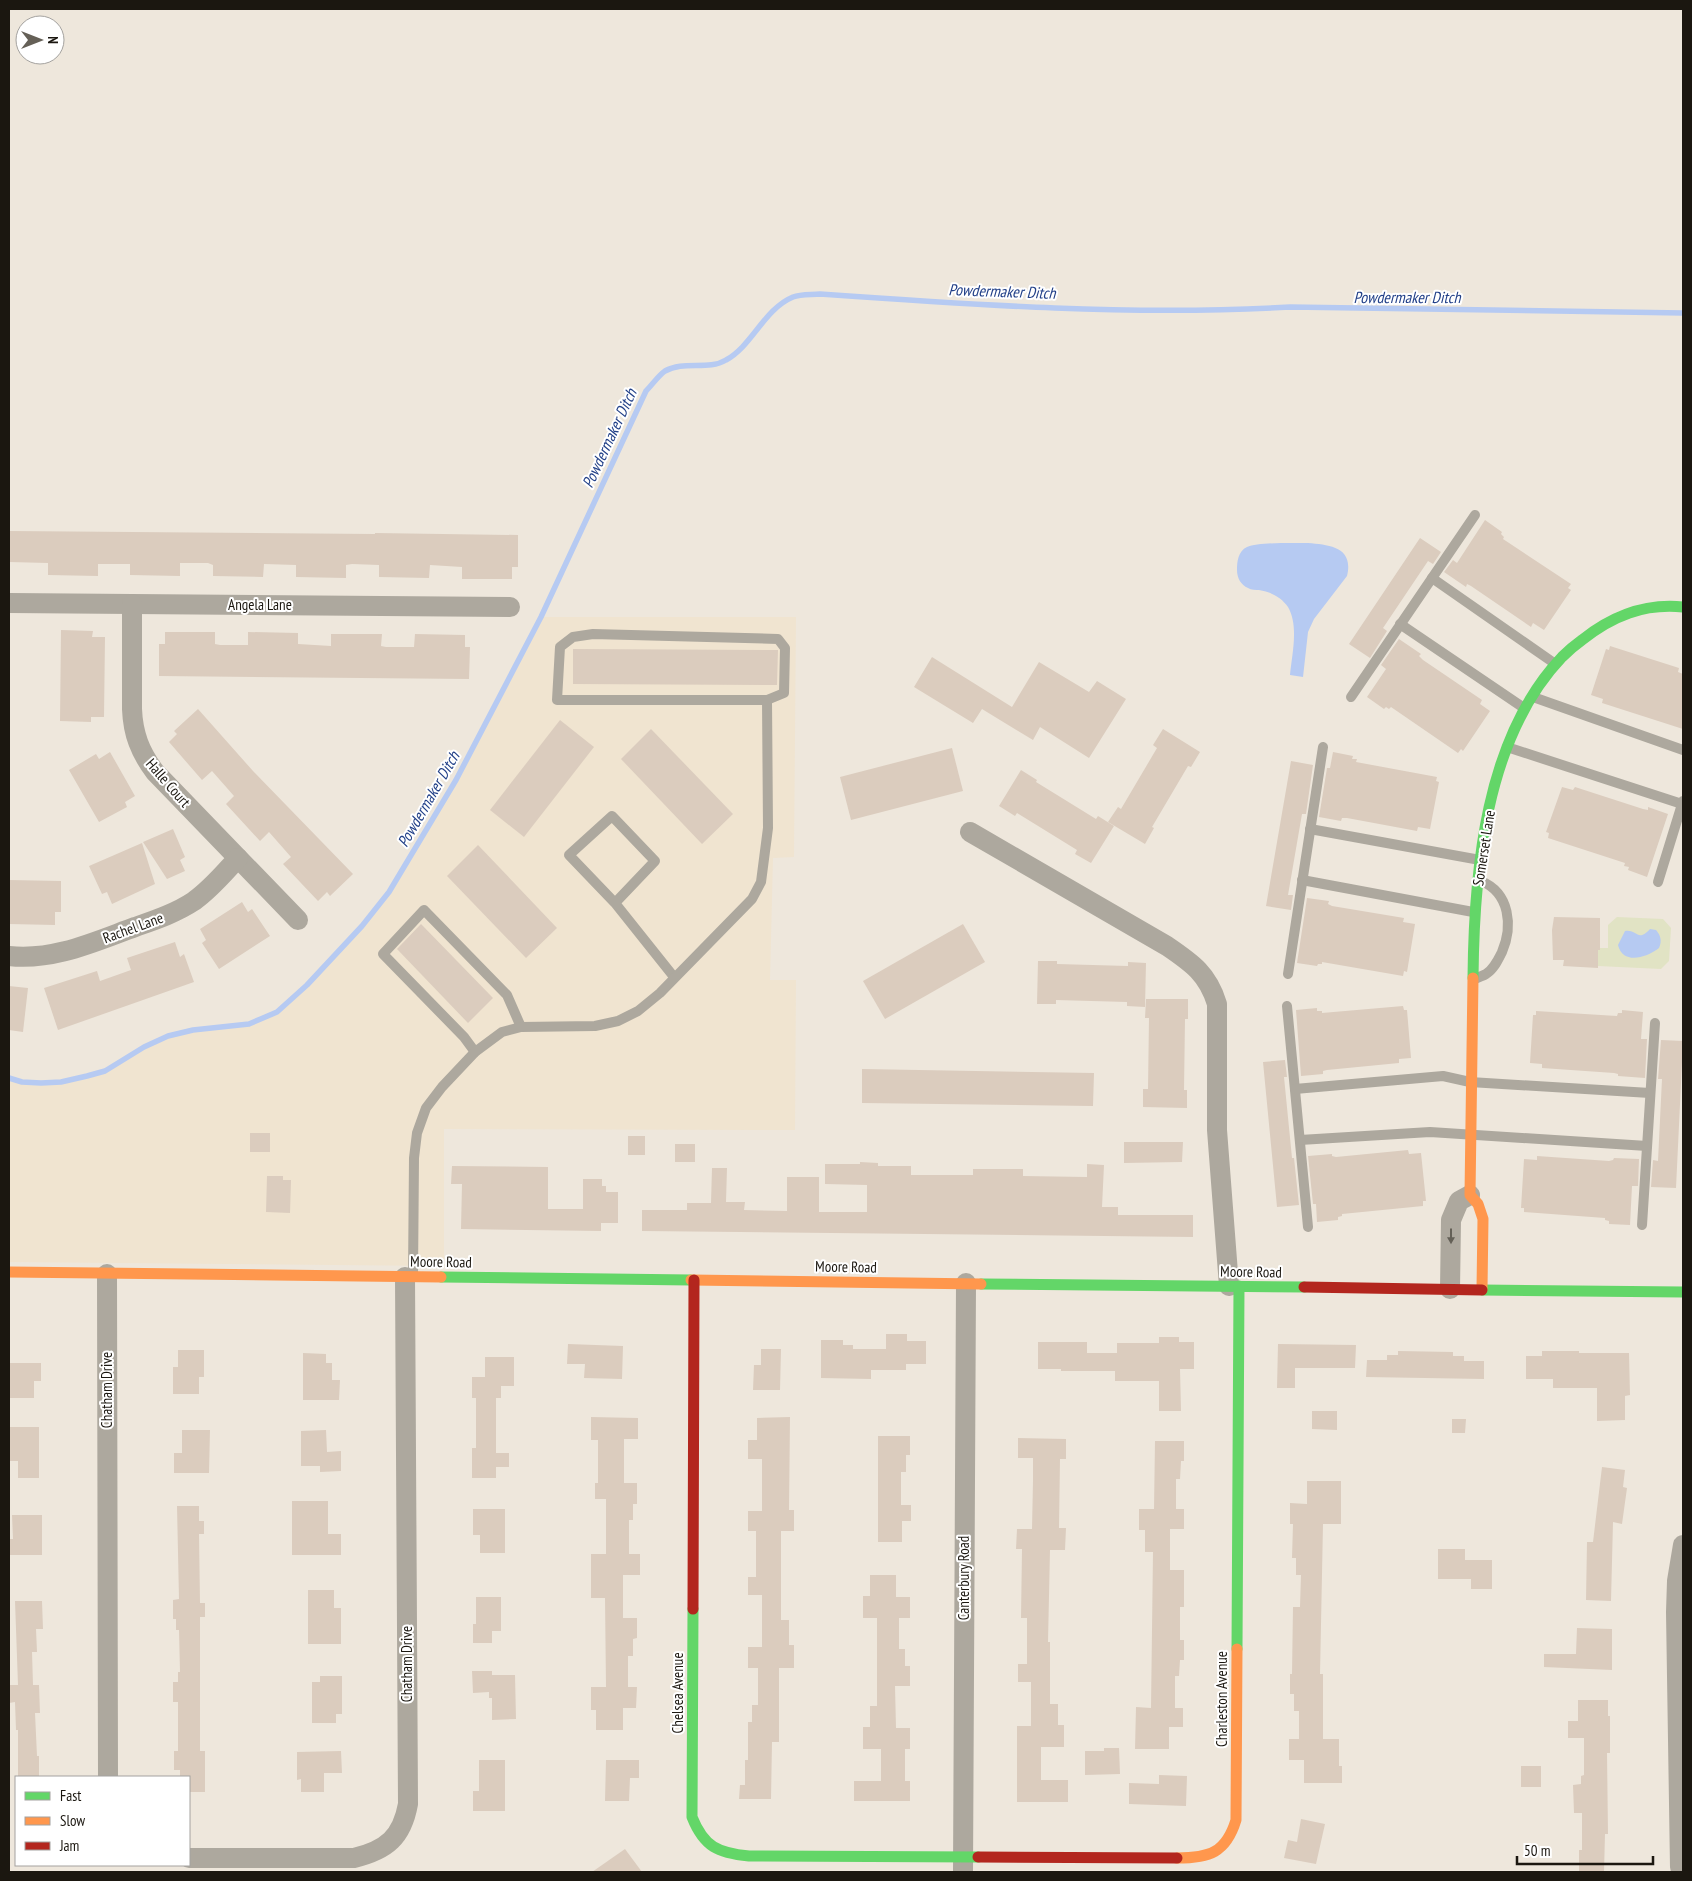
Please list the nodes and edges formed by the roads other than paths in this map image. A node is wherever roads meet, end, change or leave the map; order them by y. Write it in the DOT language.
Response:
graph roads {
  1 [pos="1475,515"];
  2 [pos="1432,578"];
  3 [pos="9,603"];
  4 [pos="132,604"];
  5 [pos="510,607"];
  6 [pos="1683,607"];
  7 [pos="1400,624"];
  8 [pos="1555,663"];
  9 [pos="1351,697"];
  10 [pos="1532,697"];
  11 [pos="767,700"];
  12 [pos="1524,709"];
  13 [pos="1323,746"];
  14 [pos="1506,746"];
  15 [pos="1683,750"];
  16 [pos="1683,802"];
  17 [pos="1310,829"];
  18 [pos="970,832"];
  19 [pos="238,858"];
  20 [pos="1481,860"];
  21 [pos="1302,880"];
  22 [pos="1478,880"];
  23 [pos="1658,882"];
  24 [pos="615,903"];
  25 [pos="1475,912"];
  26 [pos="298,920"];
  27 [pos="9,956"];
  28 [pos="1288,974"];
  29 [pos="674,977"];
  30 [pos="1472,980"];
  31 [pos="1287,1006"];
  32 [pos="1655,1023"];
  33 [pos="520,1027"];
  34 [pos="475,1052"];
  35 [pos="1470,1082"];
  36 [pos="1295,1089"];
  37 [pos="1650,1093"];
  38 [pos="1470,1135"];
  39 [pos="1300,1140"];
  40 [pos="1647,1146"];
  41 [pos="1470,1195"];
  42 [pos="1642,1225"];
  43 [pos="1308,1227"];
  44 [pos="9,1272"];
  45 [pos="107,1274"];
  46 [pos="409,1277"];
  47 [pos="694,1280"];
  48 [pos="966,1283"];
  49 [pos="1234,1286"];
  50 [pos="1450,1289"];
  51 [pos="1482,1289"];
  52 [pos="1683,1292"];
  53 [pos="1683,1544"];
  54 [pos="108,1776"];
  55 [pos="190,1858"];
  56 [pos="963,1864"];
  57 [pos="1677,1869"];
  1 -- 2 [label="lane"];
  2 -- 7 [label="lane"];
  2 -- 8 [label="lane"];
  3 -- 4 [label="street, Angela Lane"];
  4 -- 5 [label="street, Angela Lane"];
  4 -- 19 [label="street, Halle Court"];
  6 -- 8 [label="street, Somerset Lane"];
  7 -- 9 [label="lane"];
  7 -- 12 [label="lane"];
  8 -- 10 [label="street, Somerset Lane"];
  10 -- 12 [label="street, Somerset Lane"];
  10 -- 15 [label="lane"];
  11 -- 11 [label="lane"];
  11 -- 29 [label="lane"];
  12 -- 14 [label="street, Somerset Lane"];
  13 -- 17 [label="lane"];
  14 -- 16 [label="lane"];
  14 -- 20 [label="street, Somerset Lane"];
  16 -- 23 [label="lane"];
  17 -- 20 [label="lane"];
  17 -- 21 [label="lane"];
  18 -- 49 [label="street"];
  19 -- 26 [label="street, Halle Court"];
  19 -- 27 [label="street, Rachel Lane"];
  20 -- 22 [label="street, Somerset Lane"];
  21 -- 25 [label="lane"];
  21 -- 28 [label="lane"];
  22 -- 25 [label="street, Somerset Lane"];
  22 -- 30 [label="lane"];
  24 -- 24 [label="lane"];
  24 -- 29 [label="lane"];
  25 -- 30 [label="street, Somerset Lane"];
  29 -- 33 [label="lane"];
  30 -- 35 [label="street, Somerset Lane"];
  31 -- 36 [label="lane"];
  32 -- 37 [label="lane"];
  33 -- 34 [label="lane"];
  33 -- 34 [label="lane"];
  34 -- 46 [label="lane"];
  35 -- 36 [label="lane"];
  35 -- 37 [label="lane"];
  35 -- 38 [label="street, Somerset Lane"];
  36 -- 39 [label="lane"];
  37 -- 40 [label="lane"];
  38 -- 39 [label="lane"];
  38 -- 40 [label="lane"];
  38 -- 41 [label="street, Somerset Lane"];
  39 -- 43 [label="lane"];
  40 -- 42 [label="lane"];
  41 -- 50 [label="street, one-way"];
  41 -- 51 [label="street, Somerset Lane"];
  44 -- 45 [label="street, Moore Road"];
  45 -- 46 [label="street, Moore Road"];
  45 -- 54 [label="street, Chatham Drive"];
  46 -- 47 [label="street, Moore Road"];
  46 -- 55 [label="street, Chatham Drive"];
  47 -- 48 [label="street, Moore Road"];
  47 -- 56 [label="street, Chelsea Avenue"];
  48 -- 49 [label="street, Moore Road"];
  48 -- 56 [label="street, Canterbury Road"];
  49 -- 50 [label="street, Moore Road"];
  49 -- 56 [label="street, Charleston Avenue"];
  50 -- 51 [label="street, Moore Road"];
  51 -- 52 [label="street, Moore Road"];
  53 -- 57 [label="street"];
}
